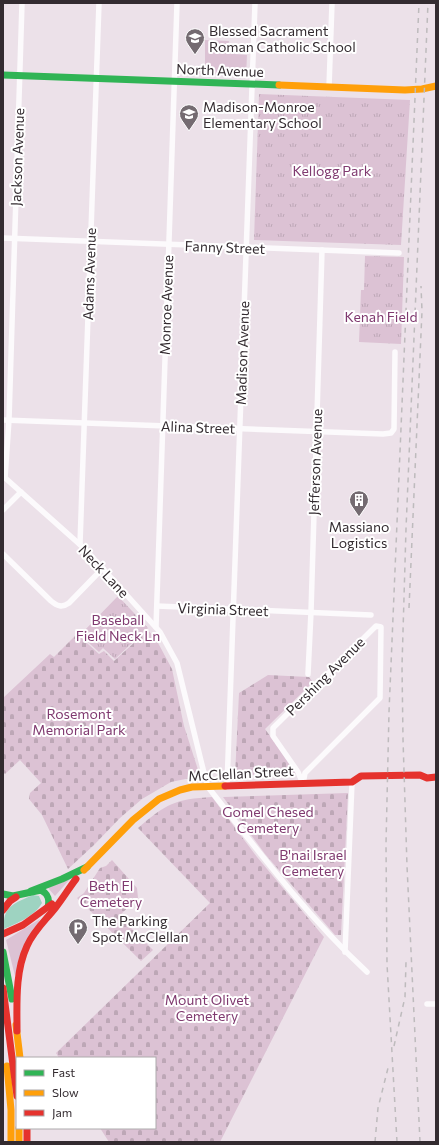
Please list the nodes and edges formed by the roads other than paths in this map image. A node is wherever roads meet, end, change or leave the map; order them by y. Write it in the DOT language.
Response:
graph roads {
  1 [pos="22,3"];
  2 [pos="99,3"];
  3 [pos="177,3"];
  4 [pos="255,3"];
  5 [pos="332,3"];
  6 [pos="3,75"];
  7 [pos="20,76"];
  8 [pos="96,78"];
  9 [pos="173,81"];
  10 [pos="252,84"];
  11 [pos="436,86"];
  12 [pos="329,87"];
  13 [pos="3,238"];
  14 [pos="14,238"];
  15 [pos="90,240"];
  16 [pos="168,244"];
  17 [pos="246,248"];
  18 [pos="322,250"];
  19 [pos="399,253"];
  20 [pos="395,352"];
  21 [pos="6,420"];
  22 [pos="84,423"];
  23 [pos="163,426"];
  24 [pos="239,429"];
  25 [pos="316,432"];
  26 [pos="4,477"];
  27 [pos="21,492"];
  28 [pos="3,510"];
  29 [pos="80,544"];
  30 [pos="3,554"];
  31 [pos="103,568"];
  32 [pos="157,606"];
  33 [pos="233,609"];
  34 [pos="311,612"];
  35 [pos="371,615"];
  36 [pos="156,627"];
  37 [pos="308,674"];
  38 [pos="436,778"];
  39 [pos="352,782"];
  40 [pos="303,784"];
  41 [pos="208,786"];
  42 [pos="227,786"];
  43 [pos="87,867"];
  44 [pos="76,879"];
  45 [pos="31,892"];
  46 [pos="3,894"];
  47 [pos="17,896"];
  48 [pos="48,907"];
  49 [pos="3,910"];
  50 [pos="4,934"];
  51 [pos="3,952"];
  52 [pos="345,952"];
  53 [pos="367,972"];
  54 [pos="3,988"];
  55 [pos="427,1004"];
  56 [pos="436,1004"];
  57 [pos="17,1030"];
  58 [pos="3,1034"];
  59 [pos="20,1057"];
  60 [pos="16,1088"];
  61 [pos="19,1129"];
  62 [pos="27,1129"];
  63 [pos="12,1142"];
  64 [pos="19,1142"];
  65 [pos="28,1142"];
  1 -- 7 [label="street, Jackson Avenue"];
  2 -- 8 [label="street, Adams Avenue"];
  3 -- 9 [label="street, Monroe Avenue"];
  4 -- 10 [label="street, Madison Avenue"];
  5 -- 12 [label="street"];
  6 -- 7 [label="main road, North Avenue"];
  7 -- 8 [label="main road, North Avenue"];
  7 -- 14 [label="street, Jackson Avenue"];
  8 -- 9 [label="main road, North Avenue"];
  8 -- 15 [label="street, Adams Avenue"];
  9 -- 10 [label="main road, North Avenue"];
  9 -- 16 [label="street, Monroe Avenue"];
  10 -- 12 [label="main road, North Avenue"];
  10 -- 17 [label="street, Madison Avenue"];
  11 -- 12 [label="main road, North Avenue"];
  13 -- 14 [label="street, Fanny Street"];
  14 -- 15 [label="street, Fanny Street"];
  14 -- 21 [label="street, Jackson Avenue"];
  15 -- 16 [label="street, Fanny Street"];
  15 -- 22 [label="street, Adams Avenue"];
  16 -- 17 [label="street, Fanny Street"];
  16 -- 23 [label="street, Monroe Avenue"];
  17 -- 18 [label="street, Fanny Street"];
  17 -- 24 [label="street, Madison Avenue"];
  18 -- 19 [label="street, Fanny Street"];
  18 -- 25 [label="street, Jefferson Avenue"];
  20 -- 25 [label="street, Alina Street"];
  21 -- 22 [label="street, Alina Street"];
  21 -- 26 [label="street, Jackson Avenue"];
  22 -- 23 [label="street, Alina Street"];
  22 -- 29 [label="street, Adams Avenue"];
  23 -- 24 [label="street, Alina Street"];
  23 -- 32 [label="street, Monroe Avenue"];
  24 -- 25 [label="street, Alina Street"];
  24 -- 33 [label="street, Madison Avenue"];
  25 -- 34 [label="street, Jefferson Avenue"];
  26 -- 27 [label="street, Neck Lane"];
  27 -- 28 [label="street"];
  27 -- 29 [label="street, Neck Lane"];
  29 -- 31 [label="street, Neck Lane"];
  30 -- 31 [label="street"];
  31 -- 36 [label="street, Neck Lane"];
  32 -- 33 [label="street, Virginia Street"];
  32 -- 36 [label="street, Virginia Street"];
  33 -- 34 [label="street, Virginia Street"];
  33 -- 42 [label="street, Madison Avenue"];
  34 -- 35 [label="street, Virginia Street"];
  34 -- 37 [label="street, Jefferson Avenue"];
  36 -- 41 [label="street, Neck Lane"];
  38 -- 39 [label="main road, McClellan Street"];
  39 -- 40 [label="main road, McClellan Street"];
  39 -- 52 [label="street"];
  40 -- 40 [label="street, Pershing Avenue"];
  40 -- 42 [label="main road, McClellan Street"];
  41 -- 42 [label="main road, McClellan Street"];
  41 -- 43 [label="main road, McClellan Street"];
  41 -- 52 [label="street"];
  43 -- 44 [label="main road, McClellan Street"];
  43 -- 45 [label="main road"];
  44 -- 48 [label="main road, McClellan Street"];
  44 -- 57 [label="main road"];
  45 -- 47 [label="main road"];
  45 -- 48 [label="main road"];
  46 -- 47 [label="main road"];
  47 -- 49 [label="main road"];
  48 -- 50 [label="main road, McClellan Street"];
  51 -- 57 [label="main road"];
  52 -- 53 [label="street"];
  54 -- 60 [label="main road"];
  55 -- 56 [label="street"];
  57 -- 59 [label="main road"];
  58 -- 63 [label="main road"];
  61 -- 64 [label="main road"];
  62 -- 65 [label="main road"];
}
